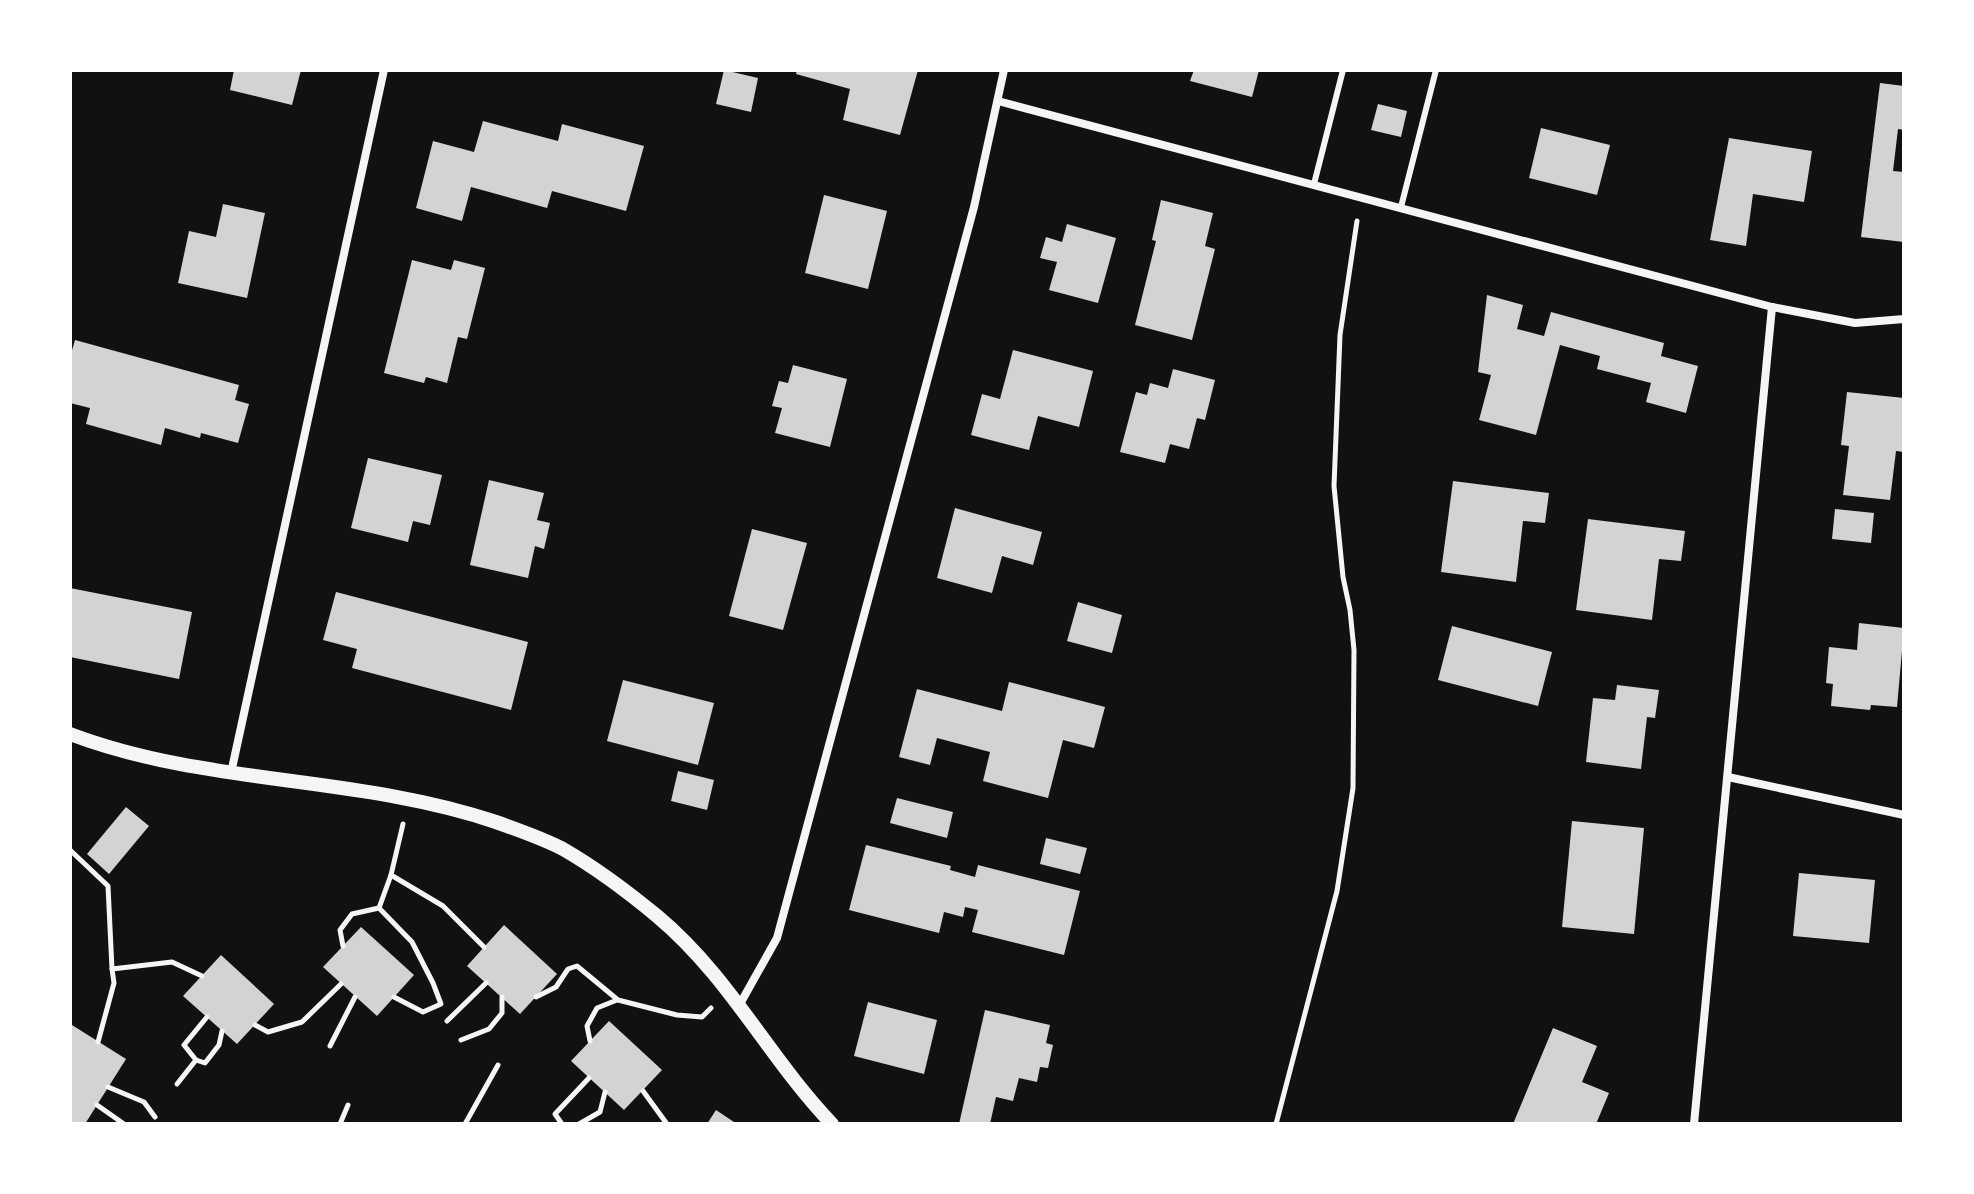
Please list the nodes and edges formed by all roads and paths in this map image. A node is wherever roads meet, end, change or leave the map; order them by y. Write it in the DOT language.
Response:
graph roads {
  1 [pos="384,70"];
  2 [pos="1004,70"];
  3 [pos="1343,70"];
  4 [pos="1436,70"];
  5 [pos="998,101"];
  6 [pos="1314,184"];
  7 [pos="1361,196"];
  8 [pos="1401,207"];
  9 [pos="1772,307"];
  10 [pos="1904,319"];
  11 [pos="70,734"];
  12 [pos="231,773"];
  13 [pos="1728,777"];
  14 [pos="1904,815"];
  15 [pos="403,822"];
  16 [pos="70,850"];
  17 [pos="391,875"];
  18 [pos="379,908"];
  19 [pos="343,946"];
  20 [pos="484,947"];
  21 [pos="112,969"];
  22 [pos="202,976"];
  23 [pos="486,983"];
  24 [pos="341,984"];
  25 [pos="729,990"];
  26 [pos="355,997"];
  27 [pos="394,997"];
  28 [pos="502,997"];
  29 [pos="536,997"];
  30 [pos="618,1000"];
  31 [pos="740,1004"];
  32 [pos="207,1017"];
  33 [pos="447,1021"];
  34 [pos="255,1025"];
  35 [pos="222,1031"];
  36 [pos="461,1040"];
  37 [pos="590,1041"];
  38 [pos="98,1042"];
  39 [pos="330,1046"];
  40 [pos="196,1060"];
  41 [pos="498,1065"];
  42 [pos="589,1078"];
  43 [pos="177,1084"];
  44 [pos="108,1087"];
  45 [pos="643,1091"];
  46 [pos="605,1092"];
  47 [pos="97,1105"];
  48 [pos="348,1105"];
  49 [pos="155,1117"];
  50 [pos="124,1124"];
  51 [pos="340,1124"];
  52 [pos="465,1124"];
  53 [pos="562,1124"];
  54 [pos="579,1124"];
  55 [pos="667,1124"];
  56 [pos="832,1124"];
  57 [pos="1276,1124"];
  58 [pos="1694,1124"];
  1 -- 12 [label="street"];
  2 -- 5 [label="street"];
  3 -- 6 [label="lane"];
  4 -- 8 [label="lane"];
  5 -- 6 [label="street"];
  5 -- 31 [label="street"];
  6 -- 7 [label="street"];
  7 -- 8 [label="street"];
  7 -- 57 [label="path"];
  8 -- 9 [label="street"];
  9 -- 10 [label="street"];
  9 -- 13 [label="street"];
  11 -- 12 [label="street"];
  12 -- 25 [label="street"];
  13 -- 14 [label="street"];
  13 -- 58 [label="street"];
  15 -- 17 [label="path"];
  16 -- 21 [label="path"];
  17 -- 18 [label="path"];
  17 -- 20 [label="path"];
  18 -- 19 [label="path"];
  18 -- 27 [label="path"];
  21 -- 22 [label="path"];
  21 -- 38 [label="path"];
  23 -- 33 [label="path"];
  24 -- 34 [label="path"];
  25 -- 30 [label="path"];
  25 -- 31 [label="street"];
  26 -- 39 [label="path"];
  28 -- 36 [label="path"];
  29 -- 30 [label="path"];
  30 -- 37 [label="path"];
  31 -- 56 [label="street"];
  32 -- 40 [label="path"];
  35 -- 40 [label="path"];
  40 -- 43 [label="path"];
  41 -- 52 [label="path"];
  42 -- 53 [label="path"];
  44 -- 49 [label="path"];
  45 -- 55 [label="path"];
  46 -- 54 [label="path"];
  47 -- 50 [label="path"];
  48 -- 51 [label="path"];
}
